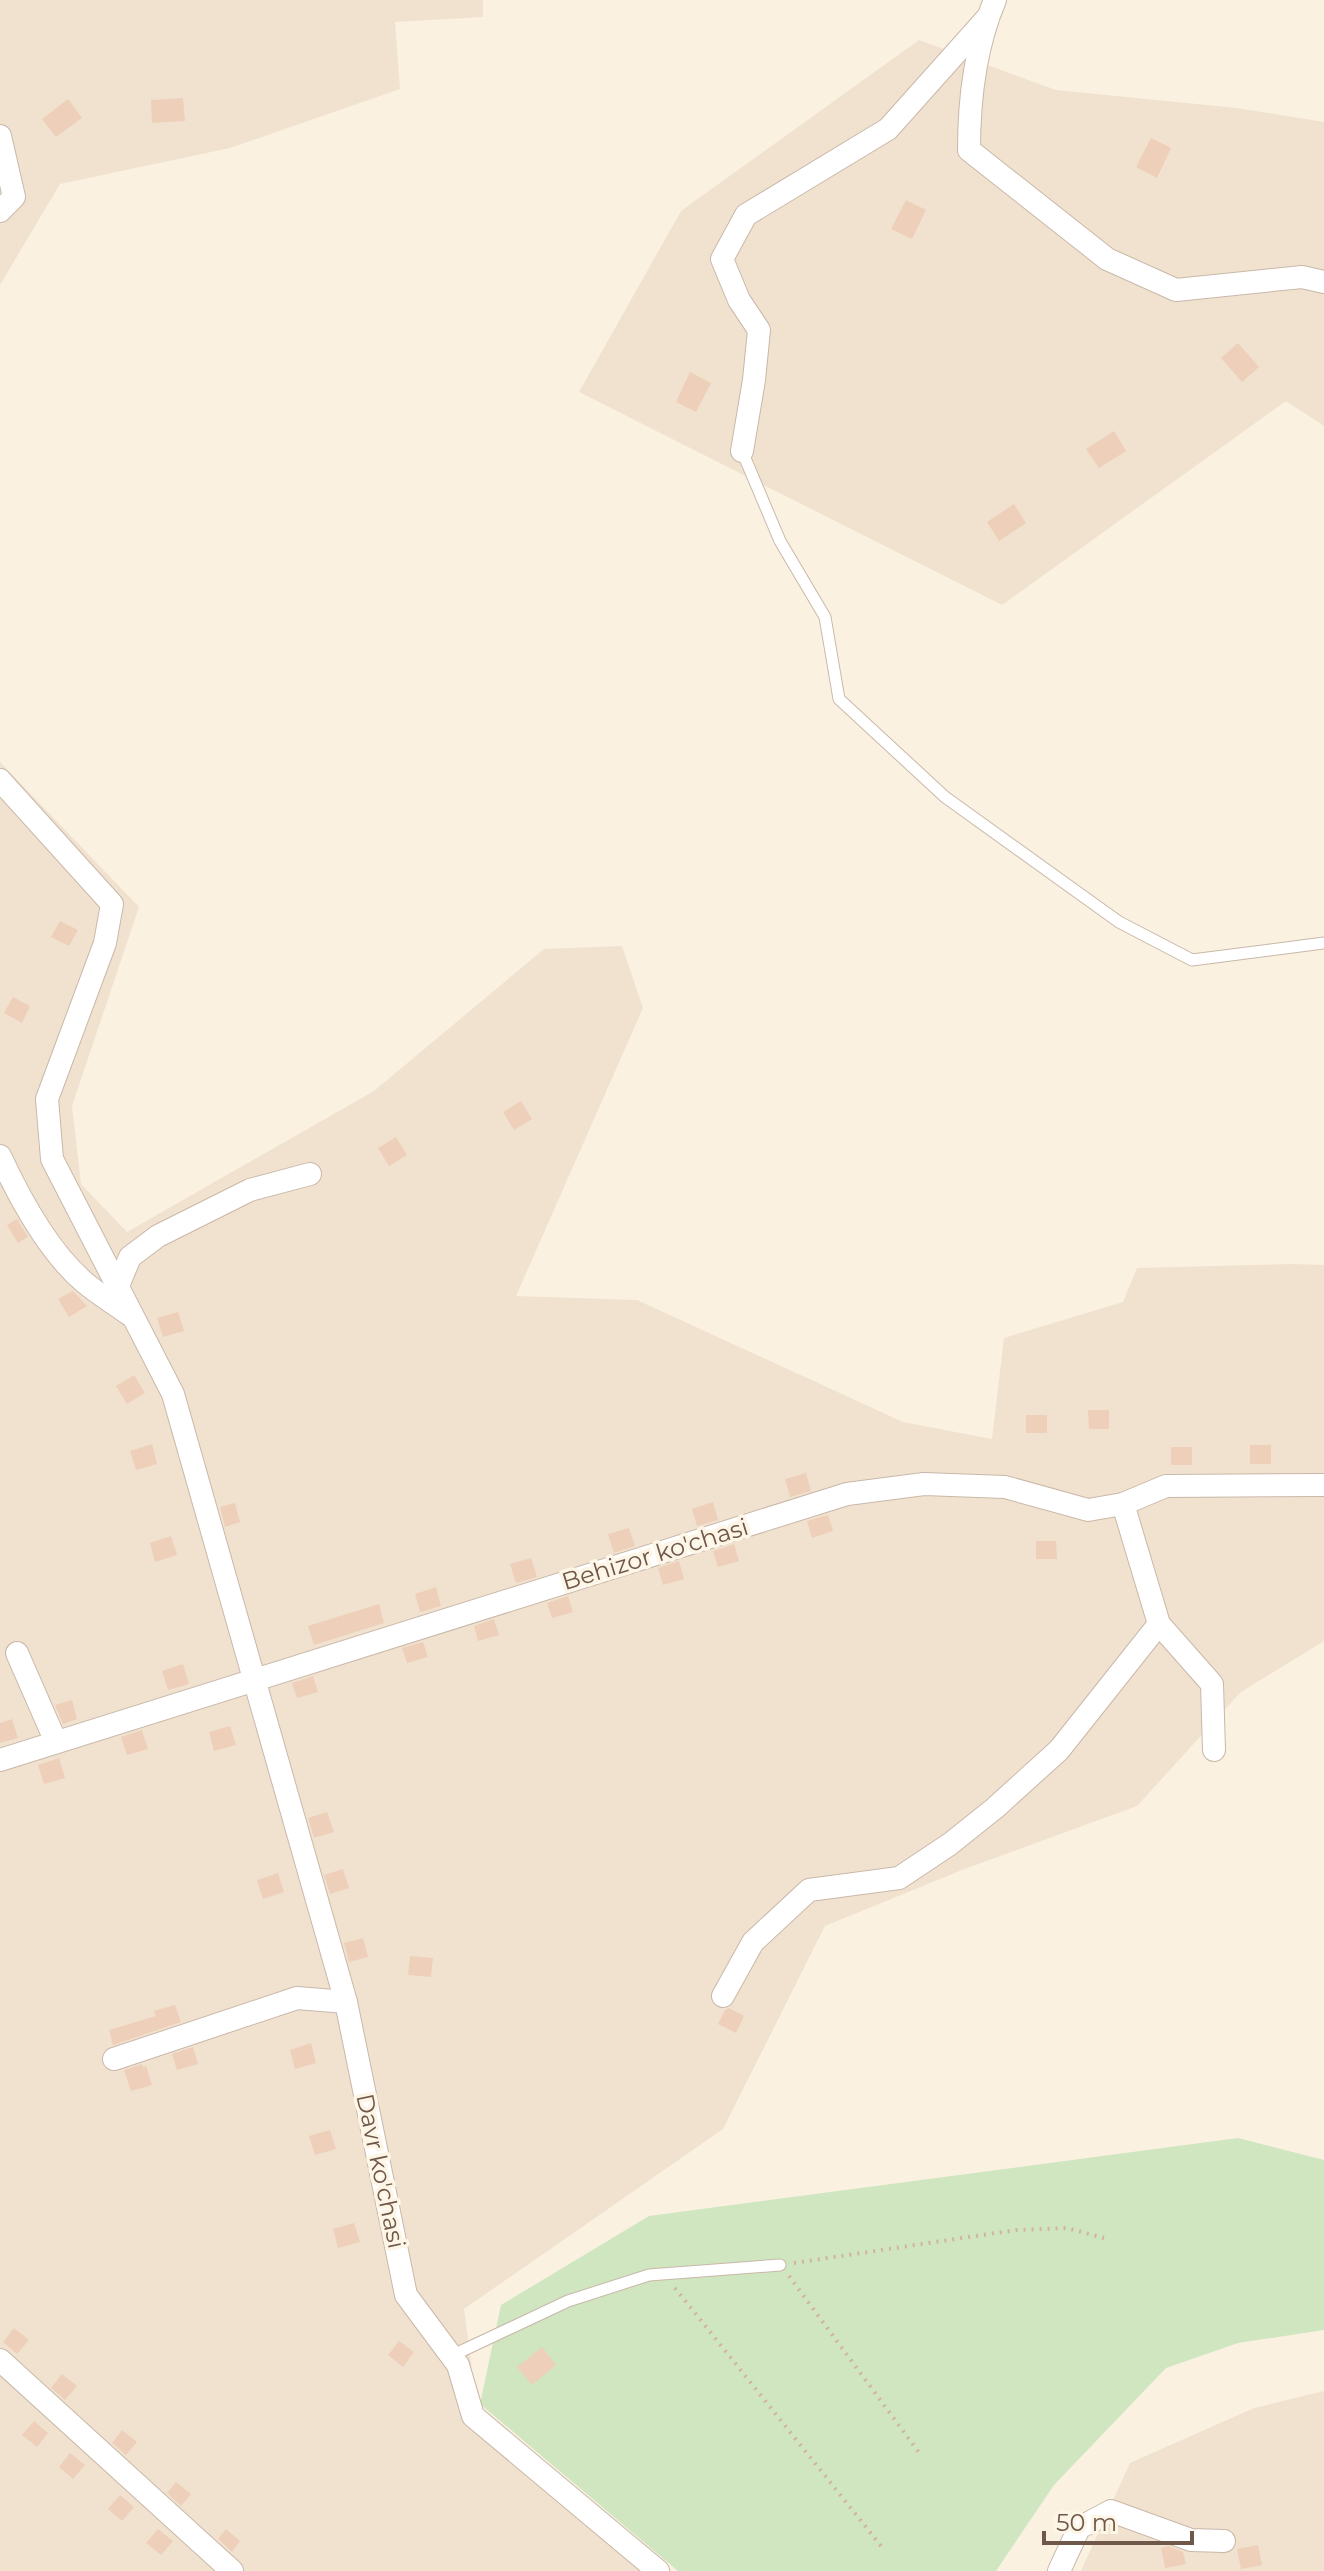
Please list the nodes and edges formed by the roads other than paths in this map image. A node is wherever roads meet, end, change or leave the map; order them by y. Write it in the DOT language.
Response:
graph roads {
  1 [pos="991,8"];
  2 [pos="0,136"];
  3 [pos="0,211"];
  4 [pos="1324,282"];
  5 [pos="742,451"];
  6 [pos="1,784"];
  7 [pos="1324,943"];
  8 [pos="0,1156"];
  9 [pos="310,1174"];
  10 [pos="118,1286"];
  11 [pos="134,1318"];
  12 [pos="1324,1485"];
  13 [pos="1123,1504"];
  14 [pos="1159,1624"];
  15 [pos="17,1653"];
  16 [pos="252,1679"];
  17 [pos="56,1742"];
  18 [pos="1214,1750"];
  19 [pos="0,1760"];
  20 [pos="723,1996"];
  21 [pos="346,2002"];
  22 [pos="114,2059"];
  23 [pos="780,2265"];
  24 [pos="451,2356"];
  25 [pos="0,2360"];
  26 [pos="1224,2541"];
  27 [pos="232,2571"];
  28 [pos="658,2571"];
  29 [pos="1059,2571"];
  1 -- 4 [label="street"];
  1 -- 5 [label="street"];
  2 -- 3 [label="street"];
  5 -- 7 [label="lane"];
  6 -- 10 [label="street, Davr ko'chasi"];
  8 -- 11 [label="street"];
  9 -- 10 [label="street"];
  10 -- 11 [label="street, Davr ko'chasi"];
  11 -- 16 [label="street, Davr ko'chasi"];
  12 -- 13 [label="street, Behizor ko'chasi"];
  13 -- 14 [label="street"];
  13 -- 16 [label="street, Behizor ko'chasi"];
  14 -- 18 [label="street"];
  14 -- 20 [label="street"];
  15 -- 17 [label="street"];
  16 -- 17 [label="street, Behizor ko'chasi"];
  16 -- 21 [label="street, Davr ko'chasi"];
  17 -- 19 [label="street, Behizor ko'chasi"];
  21 -- 22 [label="street"];
  21 -- 24 [label="street, Davr ko'chasi"];
  23 -- 24 [label="lane"];
  24 -- 28 [label="street, Davr ko'chasi"];
  25 -- 27 [label="street"];
  26 -- 29 [label="street"];
}
